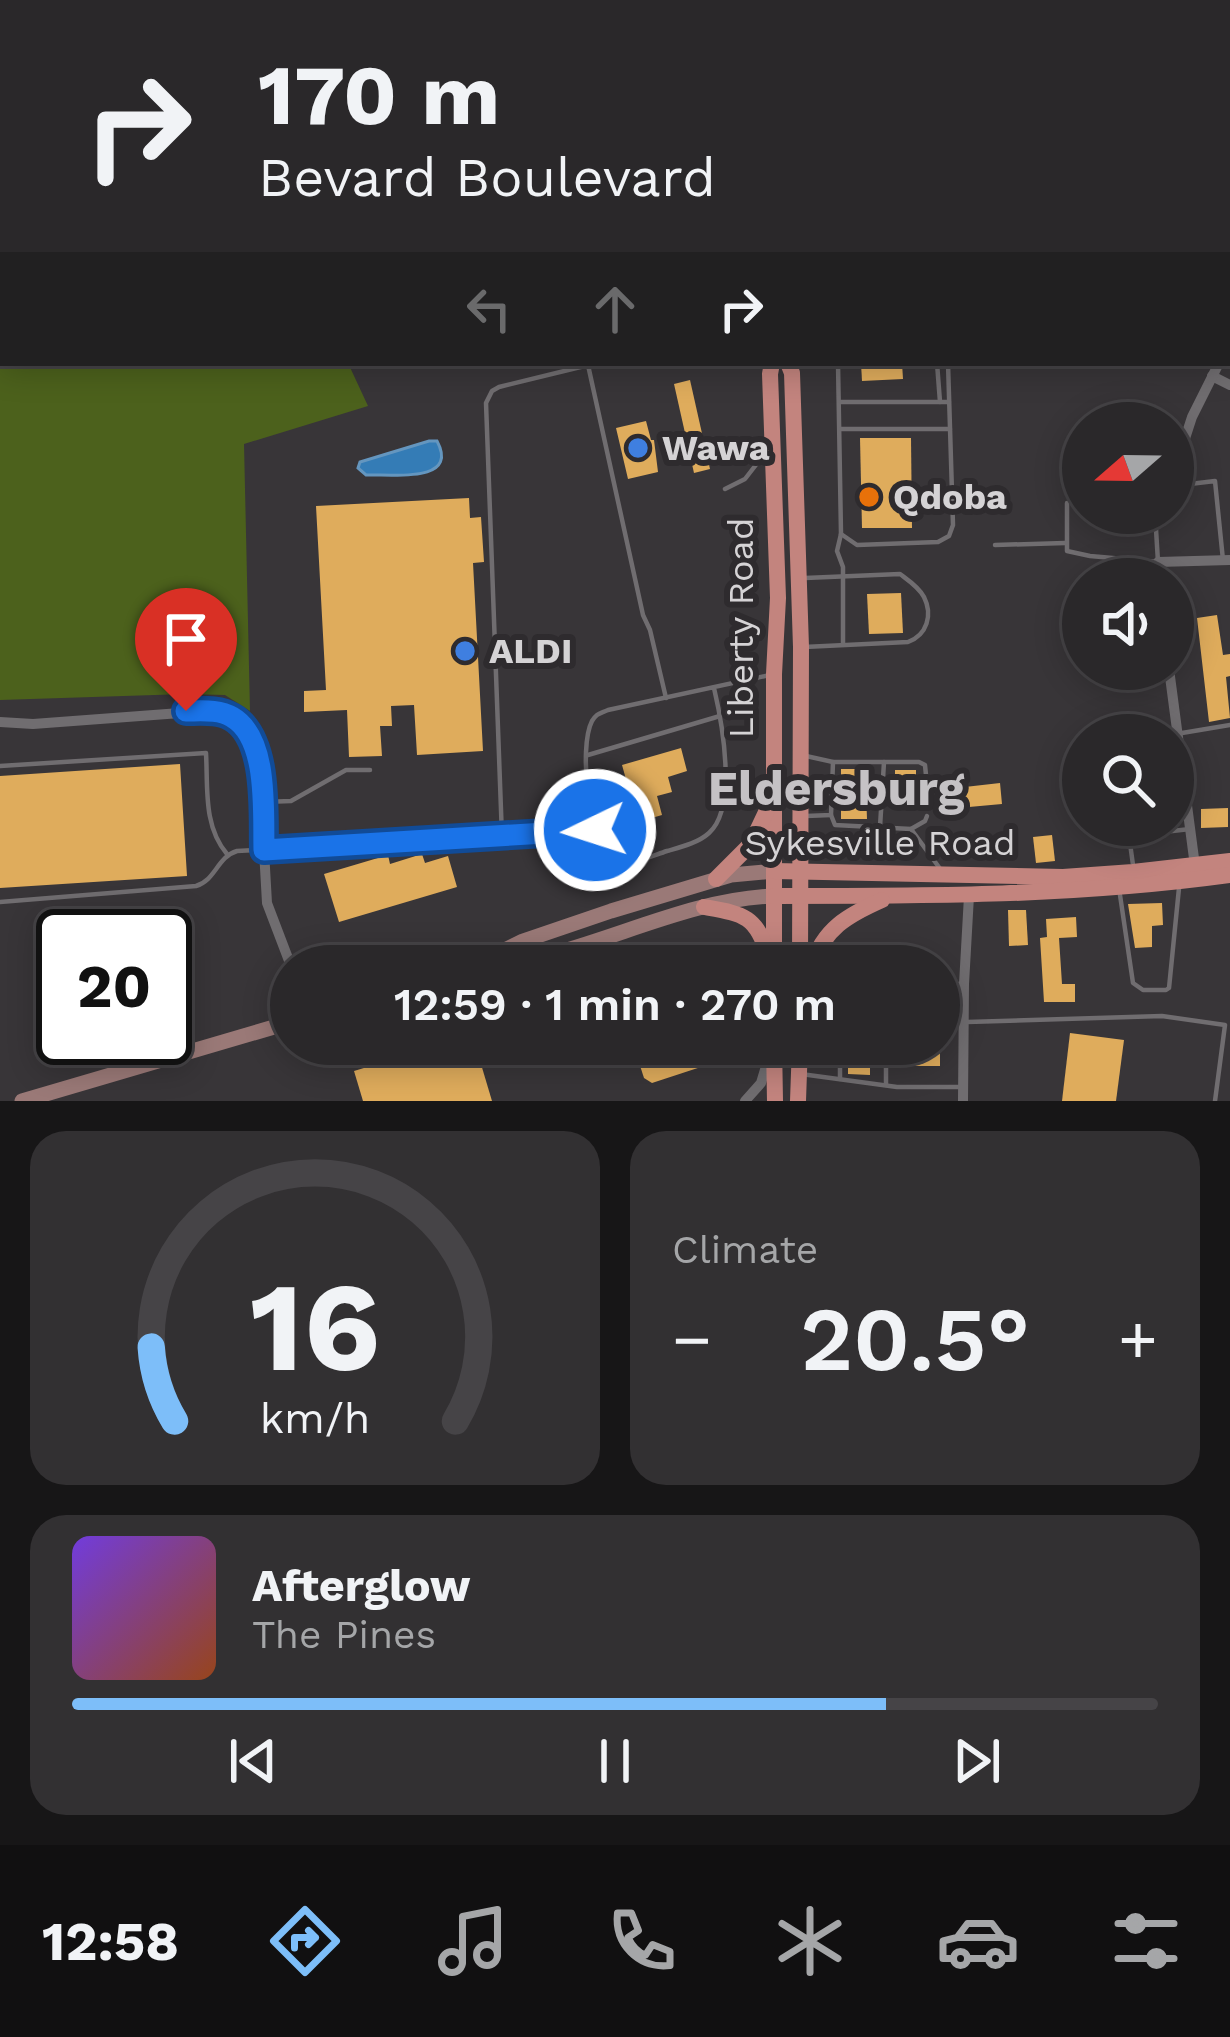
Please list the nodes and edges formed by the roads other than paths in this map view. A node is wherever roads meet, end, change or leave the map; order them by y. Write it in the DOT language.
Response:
graph roads {
  1 [pos="0,232"];
  2 [pos="0,242"];
  3 [pos="580,366"];
  4 [pos="588,366"];
  5 [pos="771,366"];
  6 [pos="789,366"];
  7 [pos="838,366"];
  8 [pos="937,366"];
  9 [pos="948,366"];
  10 [pos="1217,366"];
  11 [pos="1212,376"];
  12 [pos="1230,385"];
  13 [pos="840,402"];
  14 [pos="940,402"];
  15 [pos="949,402"];
  16 [pos="1194,413"];
  17 [pos="841,429"];
  18 [pos="950,429"];
  19 [pos="772,444"];
  20 [pos="1194,484"];
  21 [pos="725,489"];
  22 [pos="841,534"];
  23 [pos="1065,534"];
  24 [pos="1065,543"];
  25 [pos="995,545"];
  26 [pos="1113,558"];
  27 [pos="1226,560"];
  28 [pos="1194,561"];
  29 [pos="842,577"];
  30 [pos="799,579"];
  31 [pos="843,644"];
  32 [pos="801,647"];
  33 [pos="774,674"];
  34 [pos="714,688"];
  35 [pos="666,698"];
  36 [pos="720,716"];
  37 [pos="0,722"];
  38 [pos="1230,725"];
  39 [pos="1194,731"];
  40 [pos="587,755"];
  41 [pos="800,755"];
  42 [pos="833,762"];
  43 [pos="884,762"];
  44 [pos="0,766"];
  45 [pos="370,770"];
  46 [pos="774,794"];
  47 [pos="928,796"];
  48 [pos="262,802"];
  49 [pos="831,815"];
  50 [pos="800,816"];
  51 [pos="927,816"];
  52 [pos="880,827"];
  53 [pos="910,829"];
  54 [pos="595,830"];
  55 [pos="502,837"];
  56 [pos="1130,846"];
  57 [pos="1192,846"];
  58 [pos="264,850"];
  59 [pos="227,854"];
  60 [pos="1230,861"];
  61 [pos="1195,866"];
  62 [pos="774,871"];
  63 [pos="800,871"];
  64 [pos="1133,872"];
  65 [pos="943,874"];
  66 [pos="1230,875"];
  67 [pos="716,878"];
  68 [pos="1179,882"];
  69 [pos="1120,889"];
  70 [pos="774,896"];
  71 [pos="800,896"];
  72 [pos="890,896"];
  73 [pos="969,896"];
  74 [pos="0,902"];
  75 [pos="704,907"];
  76 [pos="283,945"];
  77 [pos="516,945"];
  78 [pos="582,945"];
  79 [pos="765,945"];
  80 [pos="773,945"];
  81 [pos="800,945"];
  82 [pos="820,945"];
  83 [pos="960,984"];
  84 [pos="964,984"];
  85 [pos="963,1022"];
  86 [pos="270,1028"];
  87 [pos="767,1065"];
  88 [pos="774,1065"];
  89 [pos="799,1065"];
  90 [pos="840,1065"];
  91 [pos="886,1065"];
  92 [pos="799,1074"];
  93 [pos="840,1079"];
  94 [pos="886,1085"];
  95 [pos="963,1094"];
  96 [pos="22,1101"];
  97 [pos="746,1101"];
  98 [pos="775,1101"];
  99 [pos="798,1101"];
  100 [pos="1215,1101"];
  1 -- 2 [label="street"];
  3 -- 55 [label="lane"];
  4 -- 35 [label="lane"];
  5 -- 19 [label="main road, Liberty Road"];
  6 -- 30 [label="main road, Liberty Road"];
  7 -- 13 [label="lane"];
  8 -- 14 [label="lane"];
  9 -- 15 [label="lane"];
  10 -- 11 [label="street"];
  11 -- 12 [label="street"];
  11 -- 16 [label="street"];
  13 -- 14 [label="lane"];
  13 -- 17 [label="lane"];
  14 -- 15 [label="lane"];
  15 -- 18 [label="lane"];
  17 -- 18 [label="lane"];
  17 -- 22 [label="lane"];
  18 -- 22 [label="lane"];
  19 -- 21 [label="lane"];
  19 -- 33 [label="main road, Liberty Road"];
  20 -- 27 [label="lane"];
  22 -- 29 [label="lane"];
  23 -- 24 [label="lane"];
  24 -- 25 [label="lane"];
  24 -- 26 [label="lane"];
  27 -- 28 [label="street"];
  29 -- 30 [label="lane"];
  29 -- 31 [label="lane"];
  29 -- 31 [label="lane"];
  30 -- 32 [label="main road, Liberty Road"];
  31 -- 32 [label="lane"];
  32 -- 41 [label="main road, Liberty Road"];
  33 -- 34 [label="lane"];
  33 -- 46 [label="main road, Liberty Road"];
  34 -- 35 [label="lane"];
  34 -- 36 [label="lane"];
  35 -- 40 [label="lane"];
  36 -- 40 [label="lane"];
  36 -- 54 [label="lane"];
  37 -- 48 [label="street"];
  38 -- 39 [label="lane"];
  40 -- 54 [label="lane"];
  41 -- 42 [label="lane"];
  41 -- 50 [label="main road, Liberty Road"];
  42 -- 43 [label="lane"];
  42 -- 49 [label="lane"];
  43 -- 47 [label="lane"];
  43 -- 52 [label="lane"];
  44 -- 59 [label="lane"];
  45 -- 48 [label="lane"];
  46 -- 62 [label="main road, Liberty Road"];
  46 -- 67 [label="main road"];
  48 -- 58 [label="street"];
  49 -- 50 [label="lane"];
  49 -- 52 [label="lane"];
  50 -- 63 [label="main road, Liberty Road"];
  51 -- 53 [label="lane"];
  52 -- 53 [label="lane"];
  53 -- 65 [label="lane"];
  54 -- 55 [label="lane"];
  55 -- 58 [label="lane"];
  56 -- 64 [label="lane"];
  57 -- 61 [label="street"];
  58 -- 59 [label="lane"];
  58 -- 76 [label="street"];
  59 -- 74 [label="lane"];
  60 -- 61 [label="main road, Sykesville Road"];
  61 -- 64 [label="main road, Sykesville Road"];
  62 -- 63 [label="main road, Sykesville Road"];
  62 -- 67 [label="main road, Sykesville Road"];
  62 -- 70 [label="main road, Liberty Road"];
  63 -- 65 [label="main road, Sykesville Road"];
  63 -- 71 [label="main road, Liberty Road"];
  64 -- 65 [label="main road, Sykesville Road"];
  66 -- 68 [label="main road, Sykesville Road"];
  67 -- 77 [label="main road, Sykesville Road"];
  68 -- 69 [label="main road, Sykesville Road"];
  68 -- 69 [label="lane"];
  69 -- 73 [label="main road, Sykesville Road"];
  70 -- 71 [label="main road, Sykesville Road"];
  70 -- 75 [label="main road, Sykesville Road"];
  70 -- 80 [label="main road, Liberty Road"];
  71 -- 72 [label="main road, Sykesville Road"];
  71 -- 81 [label="main road, Liberty Road"];
  72 -- 73 [label="main road, Sykesville Road"];
  72 -- 82 [label="main road"];
  73 -- 84 [label="street"];
  75 -- 78 [label="main road, Sykesville Road"];
  75 -- 79 [label="main road"];
  83 -- 84 [label="lane"];
  84 -- 85 [label="street"];
  85 -- 95 [label="street"];
  85 -- 100 [label="lane"];
  86 -- 96 [label="main road"];
  87 -- 97 [label="street"];
  88 -- 98 [label="main road"];
  89 -- 92 [label="main road"];
  90 -- 93 [label="lane"];
  91 -- 94 [label="lane"];
  92 -- 93 [label="lane"];
  92 -- 99 [label="main road"];
  93 -- 94 [label="lane"];
  94 -- 95 [label="lane"];
}
